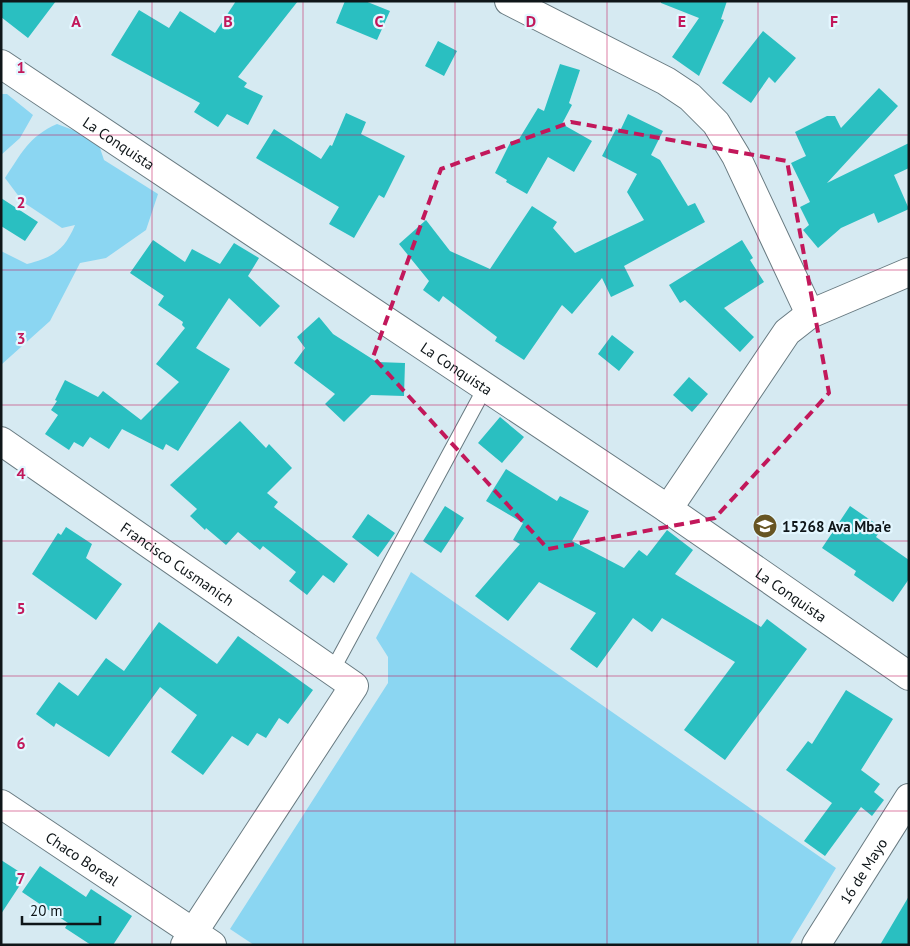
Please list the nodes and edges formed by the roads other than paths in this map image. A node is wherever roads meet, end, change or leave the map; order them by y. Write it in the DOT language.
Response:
graph roads {
  1 [pos="510,1"];
  2 [pos="1,64"];
  3 [pos="909,272"];
  4 [pos="810,314"];
  5 [pos="486,386"];
  6 [pos="1,441"];
  7 [pos="668,509"];
  8 [pos="909,676"];
  9 [pos="343,679"];
  10 [pos="909,798"];
  11 [pos="1,804"];
  12 [pos="197,941"];
  13 [pos="816,945"];
  1 -- 4 [label="street"];
  2 -- 5 [label="street, La Conquista"];
  3 -- 4 [label="street"];
  4 -- 7 [label="street"];
  5 -- 7 [label="street, La Conquista"];
  5 -- 9 [label="lane"];
  6 -- 9 [label="street, Francisco Cusmanich"];
  7 -- 8 [label="street, La Conquista"];
  9 -- 12 [label="street"];
  10 -- 13 [label="street, 16 de Mayo"];
  11 -- 12 [label="street, Chaco Boreal"];
}
